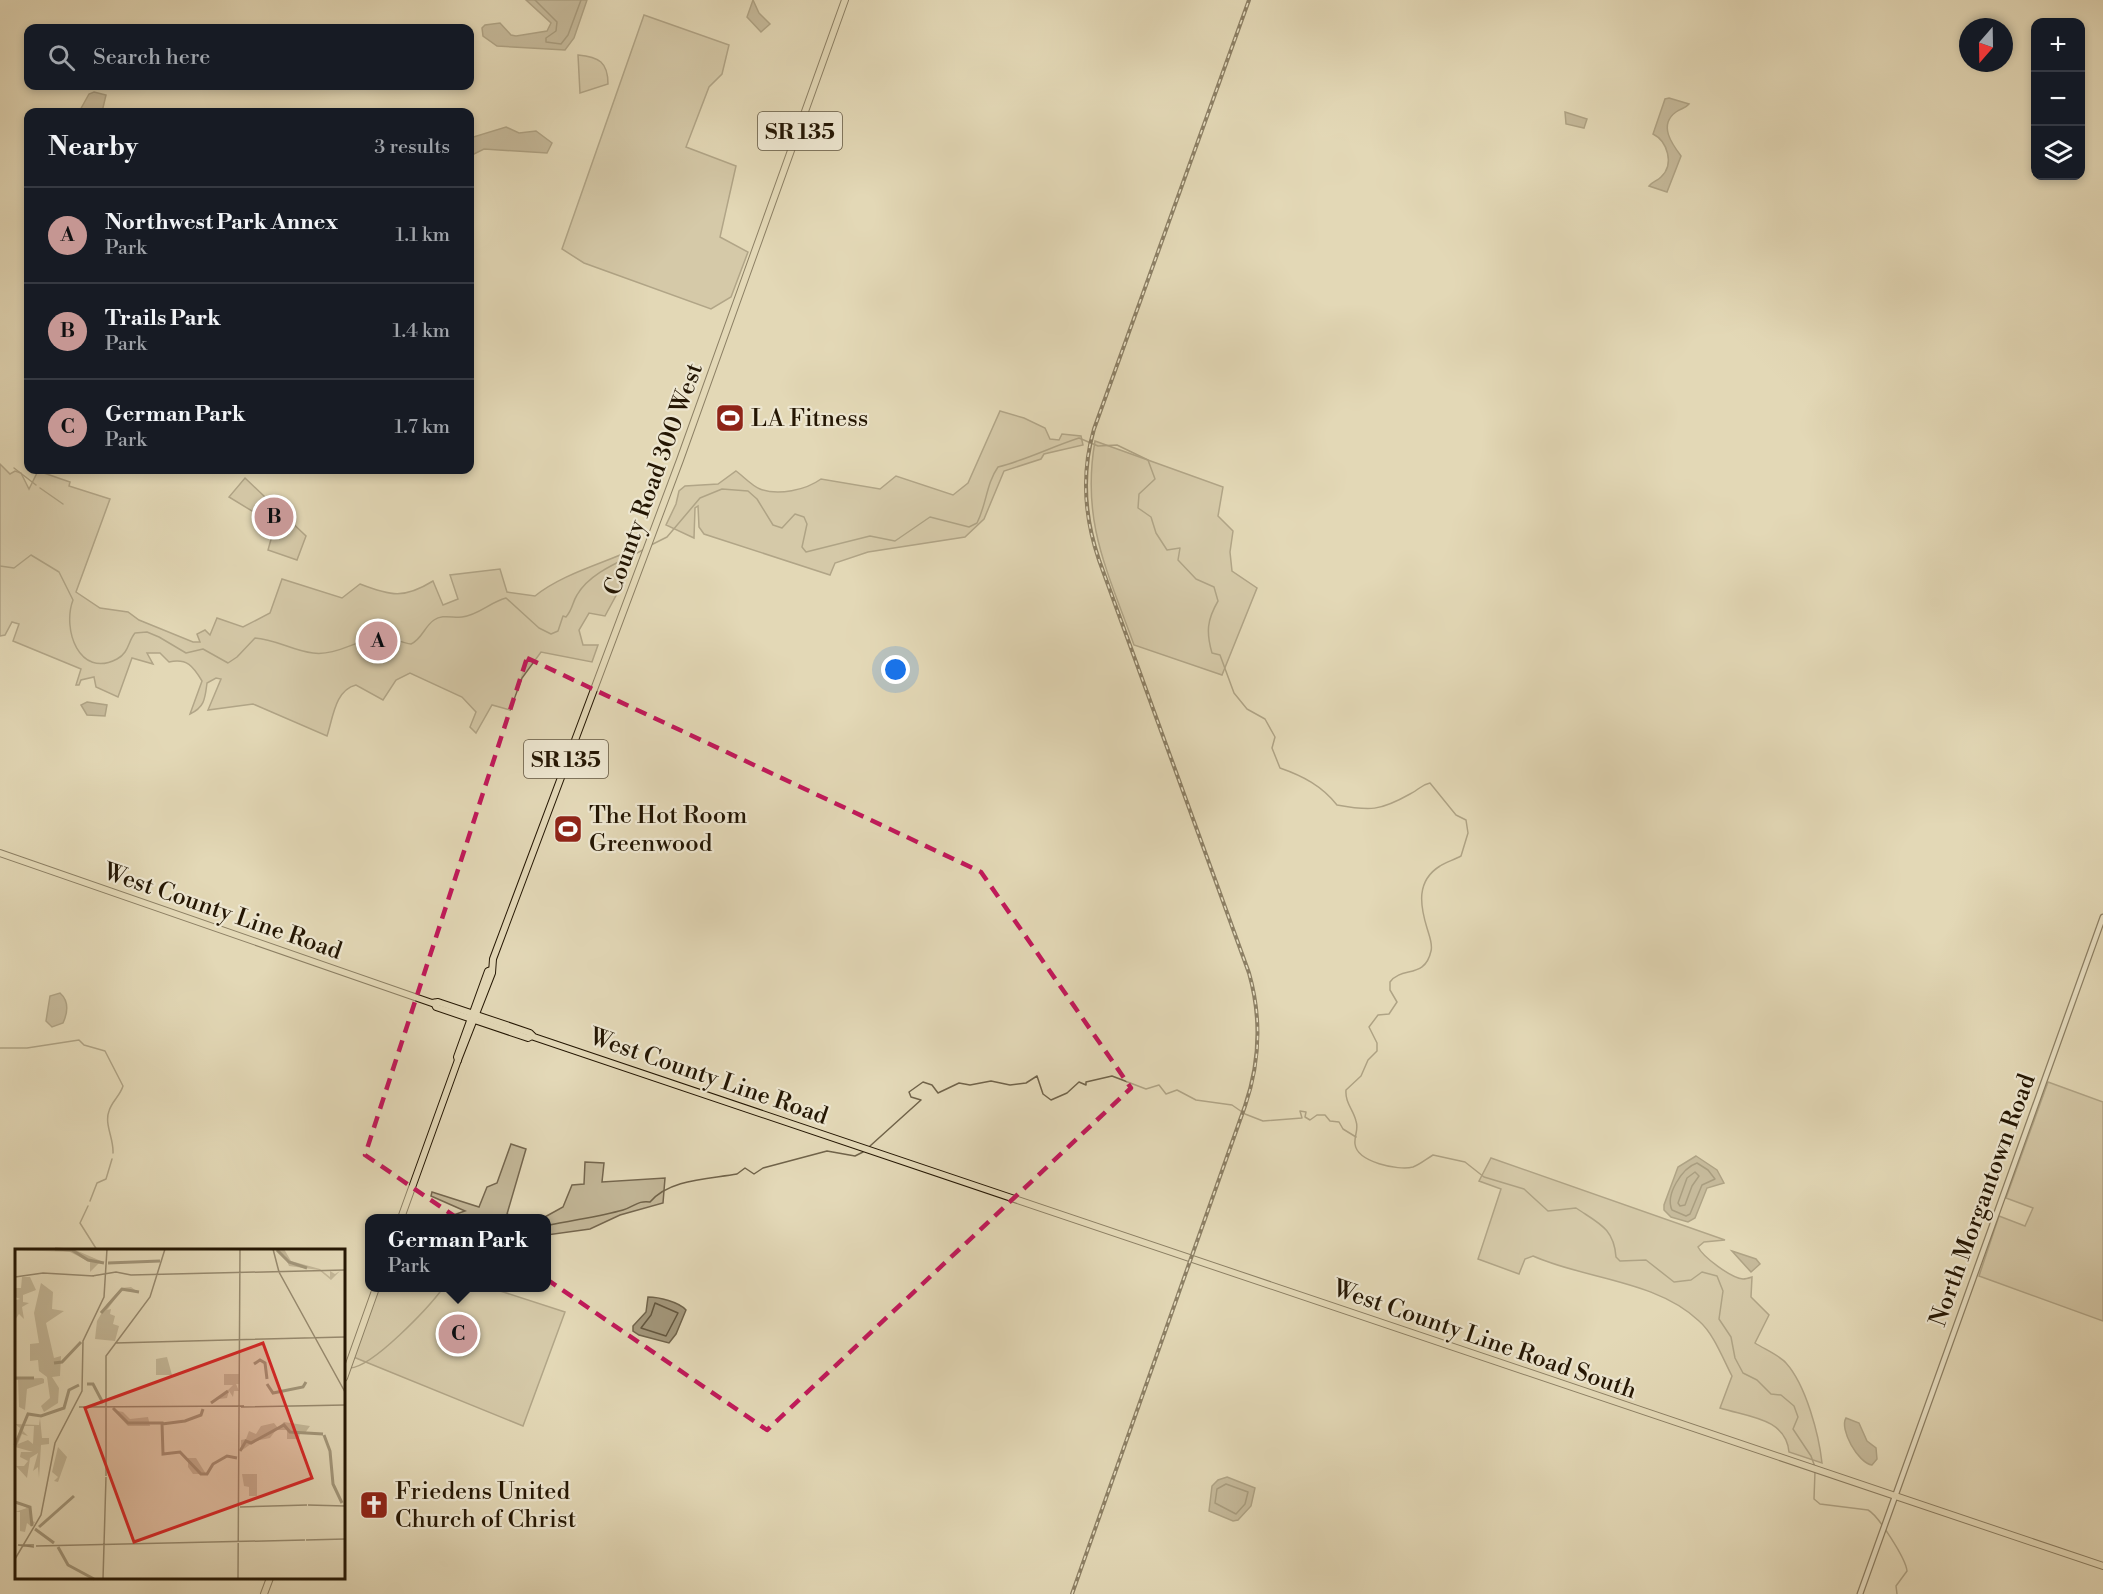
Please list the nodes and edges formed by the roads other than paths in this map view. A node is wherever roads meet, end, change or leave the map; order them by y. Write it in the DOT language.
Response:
graph roads {
  1 [pos="845,0"];
  2 [pos="0,853"];
  3 [pos="2103,917"];
  4 [pos="473,1017"];
  5 [pos="874,1151"];
  6 [pos="403,1214"];
  7 [pos="374,1292"];
  8 [pos="345,1375"];
  9 [pos="1895,1496"];
  10 [pos="2103,1568"];
  11 [pos="270,1579"];
  12 [pos="264,1594"];
  13 [pos="1860,1594"];
  1 -- 4 [label="main road, County Road 300 West / SR 135"];
  2 -- 4 [label="main road, West County Line Road"];
  3 -- 9 [label="main road, North Morgantown Road"];
  4 -- 5 [label="main road, West County Line Road"];
  4 -- 6 [label="main road, SR 135"];
  5 -- 9 [label="main road, West County Line Road South"];
  7 -- 8 [label="main road"];
  9 -- 10 [label="main road, West County Line Road South"];
  9 -- 13 [label="main road, North Morgantown Road"];
  11 -- 12 [label="main road"];
}
